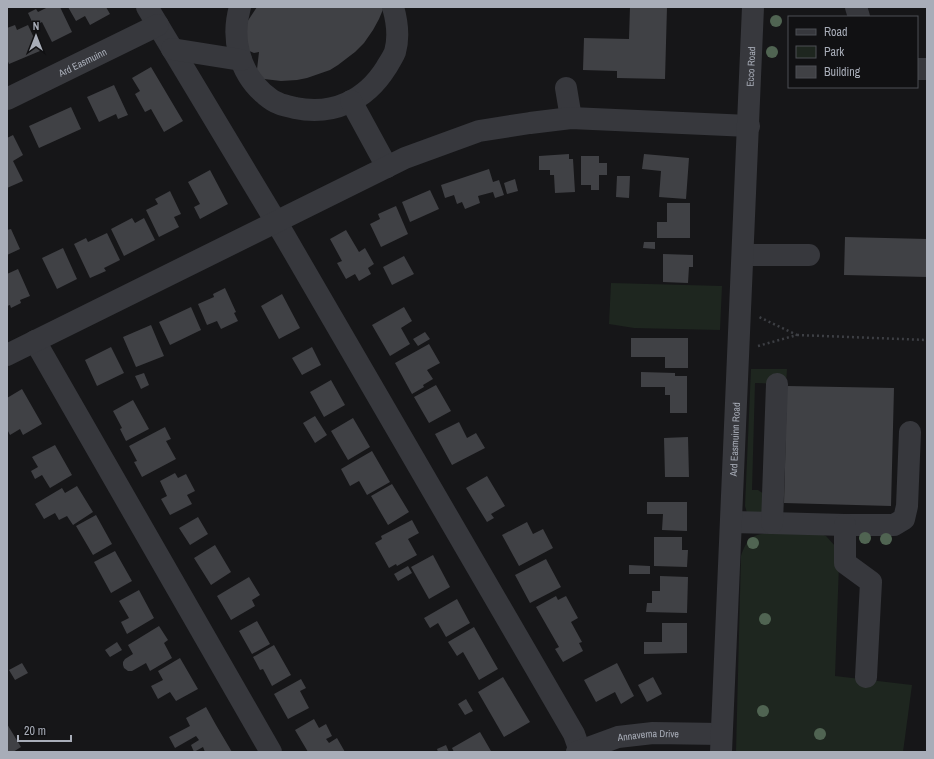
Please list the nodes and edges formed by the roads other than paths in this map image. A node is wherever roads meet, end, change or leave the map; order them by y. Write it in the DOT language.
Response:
graph roads {
  1 [pos="240,7"];
  2 [pos="393,7"];
  3 [pos="753,7"];
  4 [pos="154,13"];
  5 [pos="172,49"];
  6 [pos="241,60"];
  7 [pos="566,88"];
  8 [pos="7,99"];
  9 [pos="351,101"];
  10 [pos="571,118"];
  11 [pos="749,126"];
  12 [pos="387,167"];
  13 [pos="276,222"];
  14 [pos="743,255"];
  15 [pos="809,255"];
  16 [pos="35,341"];
  17 [pos="7,355"];
  18 [pos="777,384"];
  19 [pos="910,432"];
  20 [pos="731,522"];
  21 [pos="772,523"];
  22 [pos="845,526"];
  23 [pos="866,677"];
  24 [pos="721,743"];
  25 [pos="579,751"];
  26 [pos="271,752"];
  1 -- 6 [label="street"];
  2 -- 9 [label="street"];
  3 -- 11 [label="street, Ecco Road"];
  4 -- 5 [label="street"];
  4 -- 8 [label="street, Ard Easmuinn"];
  5 -- 6 [label="street"];
  5 -- 13 [label="street"];
  6 -- 9 [label="street"];
  7 -- 10 [label="street"];
  9 -- 12 [label="street"];
  10 -- 11 [label="street"];
  10 -- 12 [label="street"];
  11 -- 14 [label="street, Ard Easmuinn Road"];
  12 -- 13 [label="street"];
  13 -- 16 [label="street"];
  13 -- 25 [label="street"];
  14 -- 15 [label="street"];
  14 -- 20 [label="street, Ard Easmuinn Road"];
  16 -- 17 [label="street"];
  16 -- 26 [label="street"];
  18 -- 21 [label="street"];
  19 -- 22 [label="street"];
  20 -- 21 [label="street"];
  20 -- 24 [label="street, Ard Easmuinn Road"];
  21 -- 22 [label="street"];
  22 -- 23 [label="street"];
  24 -- 25 [label="street, Annaverna Drive"];
}
